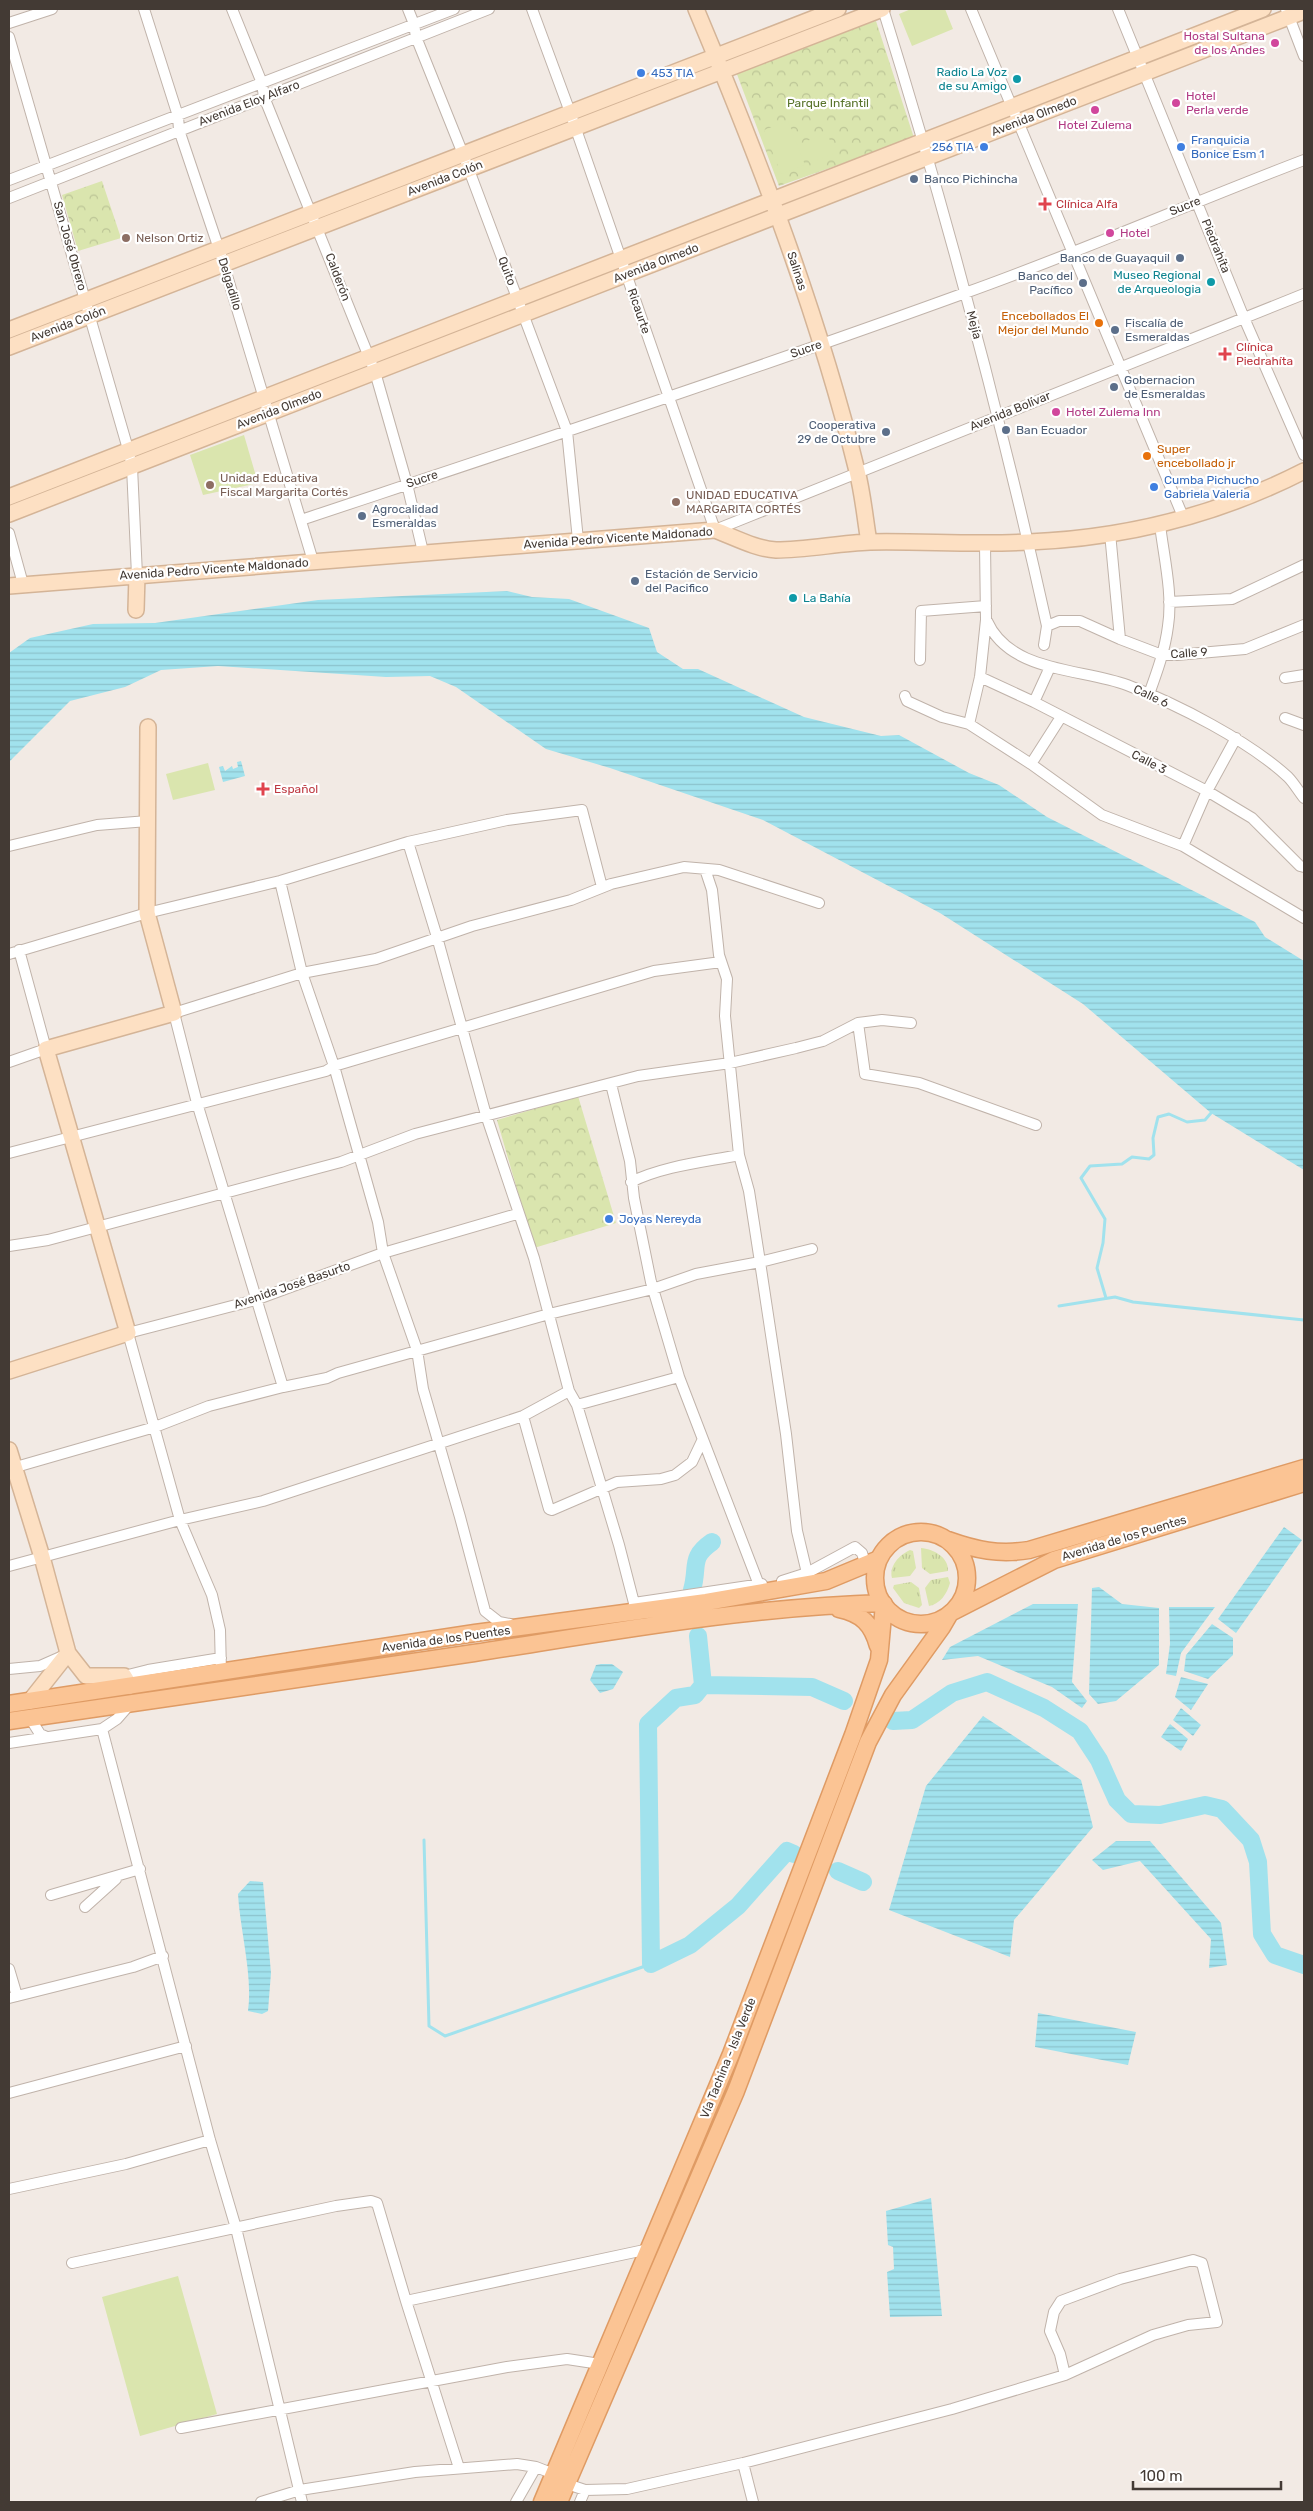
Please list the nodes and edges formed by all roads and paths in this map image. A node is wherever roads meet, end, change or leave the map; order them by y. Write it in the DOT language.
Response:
graph roads {
  1 [pos="52,9"];
  2 [pos="144,9"];
  3 [pos="232,9"];
  4 [pos="408,9"];
  5 [pos="454,9"];
  6 [pos="489,9"];
  7 [pos="532,9"];
  8 [pos="696,9"];
  9 [pos="838,9"];
  10 [pos="883,9"];
  11 [pos="971,9"];
  12 [pos="1118,9"];
  13 [pos="1263,9"];
  14 [pos="1304,11"];
  15 [pos="1287,13"];
  16 [pos="9,23"];
  17 [pos="414,24"];
  18 [pos="9,37"];
  19 [pos="416,38"];
  20 [pos="716,56"];
  21 [pos="1304,56"];
  22 [pos="1138,57"];
  23 [pos="722,71"];
  24 [pos="1145,73"];
  25 [pos="262,83"];
  26 [pos="264,97"];
  27 [pos="1012,106"];
  28 [pos="570,112"];
  29 [pos="178,116"];
  30 [pos="1018,122"];
  31 [pos="576,127"];
  32 [pos="179,130"];
  33 [pos="924,140"];
  34 [pos="463,154"];
  35 [pos="929,157"];
  36 [pos="1304,160"];
  37 [pos="47,166"];
  38 [pos="468,169"];
  39 [pos="9,180"];
  40 [pos="51,182"];
  41 [pos="9,198"];
  42 [pos="772,199"];
  43 [pos="1198,201"];
  44 [pos="312,212"];
  45 [pos="779,215"];
  46 [pos="318,227"];
  47 [pos="219,248"];
  48 [pos="1073,253"];
  49 [pos="621,258"];
  50 [pos="223,264"];
  51 [pos="626,274"];
  52 [pos="966,293"];
  53 [pos="1304,294"];
  54 [pos="517,298"];
  55 [pos="86,300"];
  56 [pos="90,315"];
  57 [pos="523,315"];
  58 [pos="1244,318"];
  59 [pos="9,330"];
  60 [pos="820,344"];
  61 [pos="9,347"];
  62 [pos="368,356"];
  63 [pos="1120,367"];
  64 [pos="375,372"];
  65 [pos="669,396"];
  66 [pos="264,397"];
  67 [pos="268,414"];
  68 [pos="998,416"];
  69 [pos="567,431"];
  70 [pos="128,449"];
  71 [pos="1304,455"];
  72 [pos="132,467"];
  73 [pos="1304,471"];
  74 [pos="858,472"];
  75 [pos="407,484"];
  76 [pos="9,497"];
  77 [pos="9,514"];
  78 [pos="1184,519"];
  79 [pos="301,520"];
  80 [pos="1160,525"];
  81 [pos="715,530"];
  82 [pos="9,532"];
  83 [pos="1110,533"];
  84 [pos="578,540"];
  85 [pos="869,542"];
  86 [pos="1028,542"];
  87 [pos="985,544"];
  88 [pos="423,552"];
  89 [pos="313,561"];
  90 [pos="1304,565"];
  91 [pos="136,575"];
  92 [pos="16,585"];
  93 [pos="1169,602"];
  94 [pos="986,606"];
  95 [pos="136,610"];
  96 [pos="986,620"];
  97 [pos="1304,625"];
  98 [pos="1047,626"];
  99 [pos="1120,639"];
  100 [pos="1044,645"];
  101 [pos="1162,655"];
  102 [pos="920,660"];
  103 [pos="1050,667"];
  104 [pos="1304,676"];
  105 [pos="980,677"];
  106 [pos="1285,678"];
  107 [pos="1149,694"];
  108 [pos="905,696"];
  109 [pos="1034,702"];
  110 [pos="1061,717"];
  111 [pos="1285,718"];
  112 [pos="968,724"];
  113 [pos="1304,725"];
  114 [pos="148,727"];
  115 [pos="1236,738"];
  116 [pos="1031,764"];
  117 [pos="1208,791"];
  118 [pos="1304,798"];
  119 [pos="148,821"];
  120 [pos="408,842"];
  121 [pos="9,846"];
  122 [pos="1183,846"];
  123 [pos="1304,867"];
  124 [pos="705,869"];
  125 [pos="280,881"];
  126 [pos="602,887"];
  127 [pos="819,903"];
  128 [pos="147,913"];
  129 [pos="1304,918"];
  130 [pos="437,937"];
  131 [pos="20,950"];
  132 [pos="9,954"];
  133 [pos="721,962"];
  134 [pos="302,973"];
  135 [pos="174,1013"];
  136 [pos="858,1023"];
  137 [pos="911,1023"];
  138 [pos="462,1029"];
  139 [pos="46,1049"];
  140 [pos="9,1062"];
  141 [pos="730,1063"];
  142 [pos="334,1066"];
  143 [pos="611,1084"];
  144 [pos="197,1103"];
  145 [pos="486,1115"];
  146 [pos="1036,1125"];
  147 [pos="71,1137"];
  148 [pos="9,1153"];
  149 [pos="738,1155"];
  150 [pos="358,1156"];
  151 [pos="632,1182"];
  152 [pos="225,1193"];
  153 [pos="517,1214"];
  154 [pos="97,1227"];
  155 [pos="9,1246"];
  156 [pos="812,1249"];
  157 [pos="383,1253"];
  158 [pos="760,1262"];
  159 [pos="652,1289"];
  160 [pos="255,1300"];
  161 [pos="549,1314"];
  162 [pos="128,1333"];
  163 [pos="417,1350"];
  164 [pos="9,1371"];
  165 [pos="680,1377"];
  166 [pos="283,1387"];
  167 [pos="570,1391"];
  168 [pos="577,1405"];
  169 [pos="523,1416"];
  170 [pos="155,1427"];
  171 [pos="702,1441"];
  172 [pos="437,1444"];
  173 [pos="9,1450"];
  174 [pos="11,1468"];
  175 [pos="1304,1468"];
  176 [pos="1304,1483"];
  177 [pos="602,1487"];
  178 [pos="180,1520"];
  179 [pos="948,1540"];
  180 [pos="42,1557"];
  181 [pos="873,1562"];
  182 [pos="9,1566"];
  183 [pos="807,1573"];
  184 [pos="759,1585"];
  185 [pos="884,1604"];
  186 [pos="823,1605"];
  187 [pos="634,1607"];
  188 [pos="948,1618"];
  189 [pos="527,1627"];
  190 [pos="68,1654"];
  191 [pos="879,1660"];
  192 [pos="221,1665"];
  193 [pos="9,1669"];
  194 [pos="127,1681"];
  195 [pos="30,1701"];
  196 [pos="132,1703"];
  197 [pos="9,1704"];
  198 [pos="30,1718"];
  199 [pos="9,1721"];
  200 [pos="102,1729"];
  201 [pos="46,1737"];
  202 [pos="9,1743"];
  203 [pos="140,1869"];
  204 [pos="119,1876"];
  205 [pos="51,1895"];
  206 [pos="85,1906"];
  207 [pos="163,1956"];
  208 [pos="9,1969"];
  209 [pos="13,1997"];
  210 [pos="186,2046"];
  211 [pos="9,2092"];
  212 [pos="210,2140"];
  213 [pos="9,2189"];
  214 [pos="236,2228"];
  215 [pos="649,2249"];
  216 [pos="72,2263"];
  217 [pos="406,2301"];
  218 [pos="600,2364"];
  219 [pos="1065,2375"];
  220 [pos="432,2382"];
  221 [pos="282,2409"];
  222 [pos="181,2428"];
  223 [pos="743,2463"];
  224 [pos="536,2467"];
  225 [pos="459,2468"];
  226 [pos="561,2479"];
  227 [pos="300,2490"];
  228 [pos="585,2490"];
  229 [pos="261,2502"];
  230 [pos="302,2502"];
  231 [pos="516,2502"];
  232 [pos="542,2502"];
  233 [pos="559,2502"];
  234 [pos="580,2502"];
  235 [pos="753,2502"];
  1 -- 16 [label="street"];
  2 -- 29 [label="street, Delgadillo"];
  3 -- 25 [label="street, Calderón"];
  4 -- 17 [label="street, Quito"];
  5 -- 17 [label="street, Avenida Eloy Alfaro"];
  6 -- 19 [label="street, Avenida Eloy Alfaro"];
  7 -- 28 [label="street, Ricaurte"];
  8 -- 20 [label="street, Salinas"];
  9 -- 20 [label="street, Avenida Colón"];
  10 -- 23 [label="street, Avenida Colón"];
  10 -- 33 [label="street, Mejía"];
  11 -- 27 [label="street"];
  12 -- 22 [label="street, Piedrahíta"];
  13 -- 22 [label="street, Avenida Olmedo"];
  14 -- 15 [label="street, Avenida Olmedo"];
  15 -- 21 [label="street"];
  15 -- 24 [label="street, Avenida Olmedo"];
  17 -- 19 [label="street, Quito"];
  17 -- 25 [label="street, Avenida Eloy Alfaro"];
  18 -- 37 [label="street, San José Obrero"];
  19 -- 26 [label="street, Avenida Eloy Alfaro"];
  19 -- 34 [label="street, Quito"];
  20 -- 23 [label="street, Salinas"];
  20 -- 28 [label="street, Avenida Colón"];
  22 -- 24 [label="street, Piedrahíta"];
  22 -- 27 [label="street, Avenida Olmedo"];
  23 -- 31 [label="street, Avenida Colón"];
  23 -- 42 [label="street, Salinas"];
  24 -- 30 [label="street, Avenida Olmedo"];
  24 -- 43 [label="street, Piedrahíta"];
  25 -- 26 [label="street, Calderón"];
  25 -- 29 [label="street, Avenida Eloy Alfaro"];
  26 -- 32 [label="street, Avenida Eloy Alfaro"];
  26 -- 44 [label="street, Calderón"];
  27 -- 30 [label="street"];
  27 -- 33 [label="street, Avenida Olmedo"];
  28 -- 31 [label="street, Ricaurte"];
  28 -- 34 [label="street, Avenida Colón"];
  29 -- 32 [label="street, Delgadillo"];
  29 -- 37 [label="street, Avenida Eloy Alfaro"];
  30 -- 35 [label="street, Avenida Olmedo"];
  30 -- 48 [label="street"];
  31 -- 38 [label="street, Avenida Colón"];
  31 -- 49 [label="street, Ricaurte"];
  32 -- 40 [label="street, Avenida Eloy Alfaro"];
  32 -- 47 [label="street, Delgadillo"];
  33 -- 35 [label="street, Mejía"];
  33 -- 42 [label="street, Avenida Olmedo"];
  34 -- 38 [label="street, Quito"];
  34 -- 44 [label="street, Avenida Colón"];
  35 -- 45 [label="street, Avenida Olmedo"];
  35 -- 52 [label="street, Mejía"];
  36 -- 43 [label="street, Sucre"];
  37 -- 39 [label="street, Avenida Eloy Alfaro"];
  37 -- 40 [label="street, San José Obrero"];
  38 -- 46 [label="street, Avenida Colón"];
  38 -- 54 [label="street, Quito"];
  40 -- 41 [label="street, Avenida Eloy Alfaro"];
  40 -- 55 [label="street, San José Obrero"];
  42 -- 45 [label="street, Salinas"];
  42 -- 49 [label="street, Avenida Olmedo"];
  43 -- 48 [label="street, Sucre"];
  43 -- 58 [label="street, Piedrahíta"];
  44 -- 46 [label="street, Calderón"];
  44 -- 47 [label="street, Avenida Colón"];
  45 -- 51 [label="street, Avenida Olmedo"];
  45 -- 60 [label="street, Salinas"];
  46 -- 50 [label="street, Avenida Colón"];
  46 -- 62 [label="street, Calderón"];
  47 -- 50 [label="street, Delgadillo"];
  47 -- 55 [label="street, Avenida Colón"];
  48 -- 52 [label="street, Sucre"];
  48 -- 63 [label="street"];
  49 -- 51 [label="street, Ricaurte"];
  49 -- 54 [label="street, Avenida Olmedo"];
  50 -- 56 [label="street, Avenida Colón"];
  50 -- 66 [label="street, Delgadillo"];
  51 -- 57 [label="street, Avenida Olmedo"];
  51 -- 65 [label="street, Ricaurte"];
  52 -- 60 [label="street, Sucre"];
  52 -- 68 [label="street, Mejía"];
  53 -- 58 [label="street, Avenida Bolívar"];
  54 -- 57 [label="street, Quito"];
  54 -- 62 [label="street, Avenida Olmedo"];
  55 -- 56 [label="street, San José Obrero"];
  55 -- 59 [label="street, Avenida Colón"];
  56 -- 61 [label="street, Avenida Colón"];
  56 -- 70 [label="street, San José Obrero"];
  57 -- 64 [label="street, Avenida Olmedo"];
  57 -- 69 [label="street, Quito"];
  58 -- 63 [label="street, Avenida Bolívar"];
  58 -- 71 [label="street, Piedrahíta"];
  60 -- 65 [label="street, Sucre"];
  60 -- 74 [label="street, Salinas"];
  62 -- 64 [label="street, Calderón"];
  62 -- 66 [label="street, Avenida Olmedo"];
  63 -- 68 [label="street, Avenida Bolívar"];
  63 -- 78 [label="street"];
  64 -- 67 [label="street, Avenida Olmedo"];
  64 -- 75 [label="street, Calderón"];
  65 -- 69 [label="street, Sucre"];
  65 -- 81 [label="street, Ricaurte"];
  66 -- 67 [label="street, Delgadillo"];
  66 -- 70 [label="street, Avenida Olmedo"];
  67 -- 72 [label="street, Avenida Olmedo"];
  67 -- 79 [label="street, Delgadillo"];
  68 -- 74 [label="street, Avenida Bolívar"];
  68 -- 86 [label="street, Mejía"];
  69 -- 75 [label="street, Sucre"];
  69 -- 84 [label="street, Quito"];
  70 -- 72 [label="street, San José Obrero"];
  70 -- 76 [label="street, Avenida Olmedo"];
  72 -- 77 [label="street, Avenida Olmedo"];
  72 -- 91 [label="street, San José Obrero"];
  73 -- 78 [label="street, Avenida Pedro Vicente Maldonado"];
  74 -- 81 [label="street, Avenida Bolívar"];
  74 -- 85 [label="street, Salinas"];
  75 -- 79 [label="street, Sucre"];
  75 -- 88 [label="street, Calderón"];
  78 -- 80 [label="street, Avenida Pedro Vicente Maldonado"];
  79 -- 89 [label="street, Delgadillo"];
  80 -- 83 [label="street, Avenida Pedro Vicente Maldonado"];
  80 -- 93 [label="street"];
  81 -- 84 [label="street, Avenida Pedro Vicente Maldonado"];
  81 -- 85 [label="street, Avenida Pedro Vicente Maldonado"];
  82 -- 92 [label="street"];
  83 -- 86 [label="street, Avenida Pedro Vicente Maldonado"];
  83 -- 99 [label="street"];
  84 -- 88 [label="street, Avenida Pedro Vicente Maldonado"];
  85 -- 87 [label="street, Avenida Pedro Vicente Maldonado"];
  86 -- 87 [label="street, Avenida Pedro Vicente Maldonado"];
  86 -- 98 [label="street, Mejía"];
  87 -- 94 [label="street"];
  88 -- 89 [label="street, Avenida Pedro Vicente Maldonado"];
  89 -- 91 [label="street, Avenida Pedro Vicente Maldonado"];
  90 -- 93 [label="street"];
  91 -- 92 [label="street, Avenida Pedro Vicente Maldonado"];
  91 -- 95 [label="street"];
  93 -- 101 [label="street"];
  94 -- 96 [label="street"];
  94 -- 102 [label="street"];
  96 -- 103 [label="street, Calle 6"];
  96 -- 105 [label="street"];
  97 -- 101 [label="street, Calle 9"];
  98 -- 99 [label="street, Calle 9"];
  98 -- 100 [label="street, Mejía"];
  99 -- 101 [label="street, Calle 9"];
  101 -- 107 [label="street"];
  103 -- 107 [label="street, Calle 6"];
  103 -- 109 [label="street"];
  104 -- 106 [label="street"];
  105 -- 109 [label="street, Calle 3"];
  105 -- 112 [label="street"];
  107 -- 115 [label="street, Calle 6"];
  108 -- 112 [label="street"];
  109 -- 110 [label="street, Calle 3"];
  110 -- 116 [label="street"];
  110 -- 117 [label="street, Calle 3"];
  111 -- 113 [label="street"];
  112 -- 116 [label="street"];
  114 -- 119 [label="street"];
  115 -- 117 [label="street"];
  115 -- 118 [label="street, Calle 6"];
  116 -- 122 [label="street"];
  117 -- 122 [label="street"];
  117 -- 123 [label="street, Calle 3"];
  119 -- 121 [label="street"];
  119 -- 128 [label="street"];
  120 -- 125 [label="street"];
  120 -- 126 [label="street"];
  120 -- 130 [label="street"];
  122 -- 129 [label="street"];
  124 -- 126 [label="street"];
  124 -- 127 [label="street"];
  124 -- 133 [label="street"];
  125 -- 128 [label="street"];
  125 -- 134 [label="street"];
  126 -- 130 [label="street"];
  128 -- 131 [label="street"];
  128 -- 135 [label="street"];
  130 -- 134 [label="street"];
  130 -- 138 [label="street"];
  131 -- 132 [label="street"];
  131 -- 139 [label="street"];
  133 -- 138 [label="street"];
  133 -- 141 [label="street"];
  134 -- 135 [label="street"];
  134 -- 142 [label="street"];
  135 -- 139 [label="street"];
  135 -- 144 [label="street"];
  136 -- 137 [label="street"];
  136 -- 141 [label="street"];
  136 -- 146 [label="street"];
  138 -- 142 [label="street"];
  138 -- 145 [label="street"];
  139 -- 140 [label="street"];
  139 -- 147 [label="street"];
  141 -- 143 [label="street"];
  141 -- 149 [label="street"];
  142 -- 144 [label="street"];
  142 -- 150 [label="street"];
  143 -- 145 [label="street"];
  143 -- 151 [label="street"];
  144 -- 147 [label="street"];
  144 -- 152 [label="street"];
  145 -- 150 [label="street"];
  145 -- 153 [label="street"];
  147 -- 148 [label="street"];
  147 -- 154 [label="street"];
  149 -- 151 [label="street"];
  149 -- 158 [label="street"];
  150 -- 152 [label="street"];
  150 -- 157 [label="street"];
  151 -- 159 [label="street"];
  152 -- 154 [label="street"];
  152 -- 160 [label="street"];
  153 -- 157 [label="street, Avenida José Basurto"];
  153 -- 161 [label="street"];
  154 -- 155 [label="street"];
  154 -- 162 [label="street"];
  156 -- 158 [label="street"];
  157 -- 160 [label="street, Avenida José Basurto"];
  157 -- 163 [label="street"];
  158 -- 159 [label="street"];
  158 -- 183 [label="street"];
  159 -- 161 [label="street"];
  159 -- 165 [label="street"];
  160 -- 162 [label="street, Avenida José Basurto"];
  160 -- 166 [label="street"];
  161 -- 163 [label="street"];
  161 -- 167 [label="street"];
  162 -- 164 [label="street, Avenida José Basurto"];
  162 -- 170 [label="street"];
  163 -- 166 [label="street"];
  163 -- 172 [label="street"];
  165 -- 168 [label="street"];
  165 -- 171 [label="street"];
  166 -- 170 [label="street"];
  167 -- 168 [label="street"];
  167 -- 169 [label="street"];
  168 -- 177 [label="street"];
  169 -- 172 [label="street"];
  169 -- 177 [label="street"];
  170 -- 174 [label="street"];
  170 -- 178 [label="street"];
  171 -- 177 [label="street"];
  171 -- 184 [label="street"];
  172 -- 178 [label="street"];
  172 -- 189 [label="street"];
  173 -- 174 [label="street"];
  174 -- 180 [label="street"];
  175 -- 179 [label="main road, Avenida de los Puentes"];
  176 -- 188 [label="main road, Avenida de los Puentes"];
  177 -- 187 [label="street"];
  178 -- 180 [label="street"];
  178 -- 192 [label="street"];
  179 -- 181 [label="main road"];
  179 -- 188 [label="main road"];
  180 -- 182 [label="street"];
  180 -- 190 [label="street"];
  181 -- 183 [label="street"];
  181 -- 185 [label="main road"];
  181 -- 187 [label="main road, Avenida de los Puentes"];
  183 -- 184 [label="street"];
  184 -- 187 [label="street"];
  185 -- 186 [label="main road, Avenida de los Puentes"];
  185 -- 188 [label="main road"];
  185 -- 191 [label="main road, Vía Tachina - Isla Verde"];
  186 -- 191 [label="main road"];
  186 -- 196 [label="main road, Avenida de los Puentes"];
  187 -- 189 [label="main road, Avenida de los Puentes"];
  188 -- 226 [label="main road, Vía Tachina - Isla Verde"];
  189 -- 192 [label="main road, Avenida de los Puentes"];
  190 -- 193 [label="street"];
  190 -- 194 [label="street"];
  190 -- 195 [label="street"];
  191 -- 215 [label="main road, Vía Tachina - Isla Verde"];
  192 -- 194 [label="main road, Avenida de los Puentes"];
  194 -- 195 [label="main road, Avenida de los Puentes"];
  195 -- 197 [label="main road, Avenida de los Puentes"];
  196 -- 198 [label="main road, Avenida de los Puentes"];
  196 -- 200 [label="street"];
  198 -- 199 [label="main road, Avenida de los Puentes"];
  198 -- 201 [label="street"];
  200 -- 201 [label="street"];
  200 -- 203 [label="street"];
  201 -- 202 [label="street"];
  203 -- 204 [label="street"];
  203 -- 207 [label="street"];
  204 -- 205 [label="street"];
  204 -- 206 [label="street"];
  207 -- 209 [label="street"];
  207 -- 210 [label="street"];
  208 -- 209 [label="street"];
  210 -- 211 [label="street"];
  210 -- 212 [label="street"];
  212 -- 213 [label="street"];
  212 -- 214 [label="street"];
  214 -- 216 [label="street"];
  214 -- 217 [label="street"];
  214 -- 221 [label="street"];
  215 -- 217 [label="street"];
  215 -- 218 [label="main road, Vía Tachina - Isla Verde"];
  217 -- 220 [label="street"];
  218 -- 220 [label="street"];
  218 -- 226 [label="main road, Vía Tachina - Isla Verde"];
  219 -- 219 [label="street"];
  219 -- 223 [label="street"];
  220 -- 221 [label="street"];
  220 -- 225 [label="street"];
  221 -- 222 [label="street"];
  221 -- 227 [label="street"];
  223 -- 228 [label="street"];
  223 -- 235 [label="street"];
  224 -- 225 [label="street"];
  224 -- 226 [label="street"];
  224 -- 231 [label="street"];
  225 -- 227 [label="street"];
  226 -- 228 [label="street"];
  226 -- 232 [label="main road, Vía Tachina - Isla Verde"];
  226 -- 233 [label="main road, Vía Tachina - Isla Verde"];
  227 -- 229 [label="street"];
  227 -- 230 [label="street"];
  228 -- 234 [label="street"];
}
